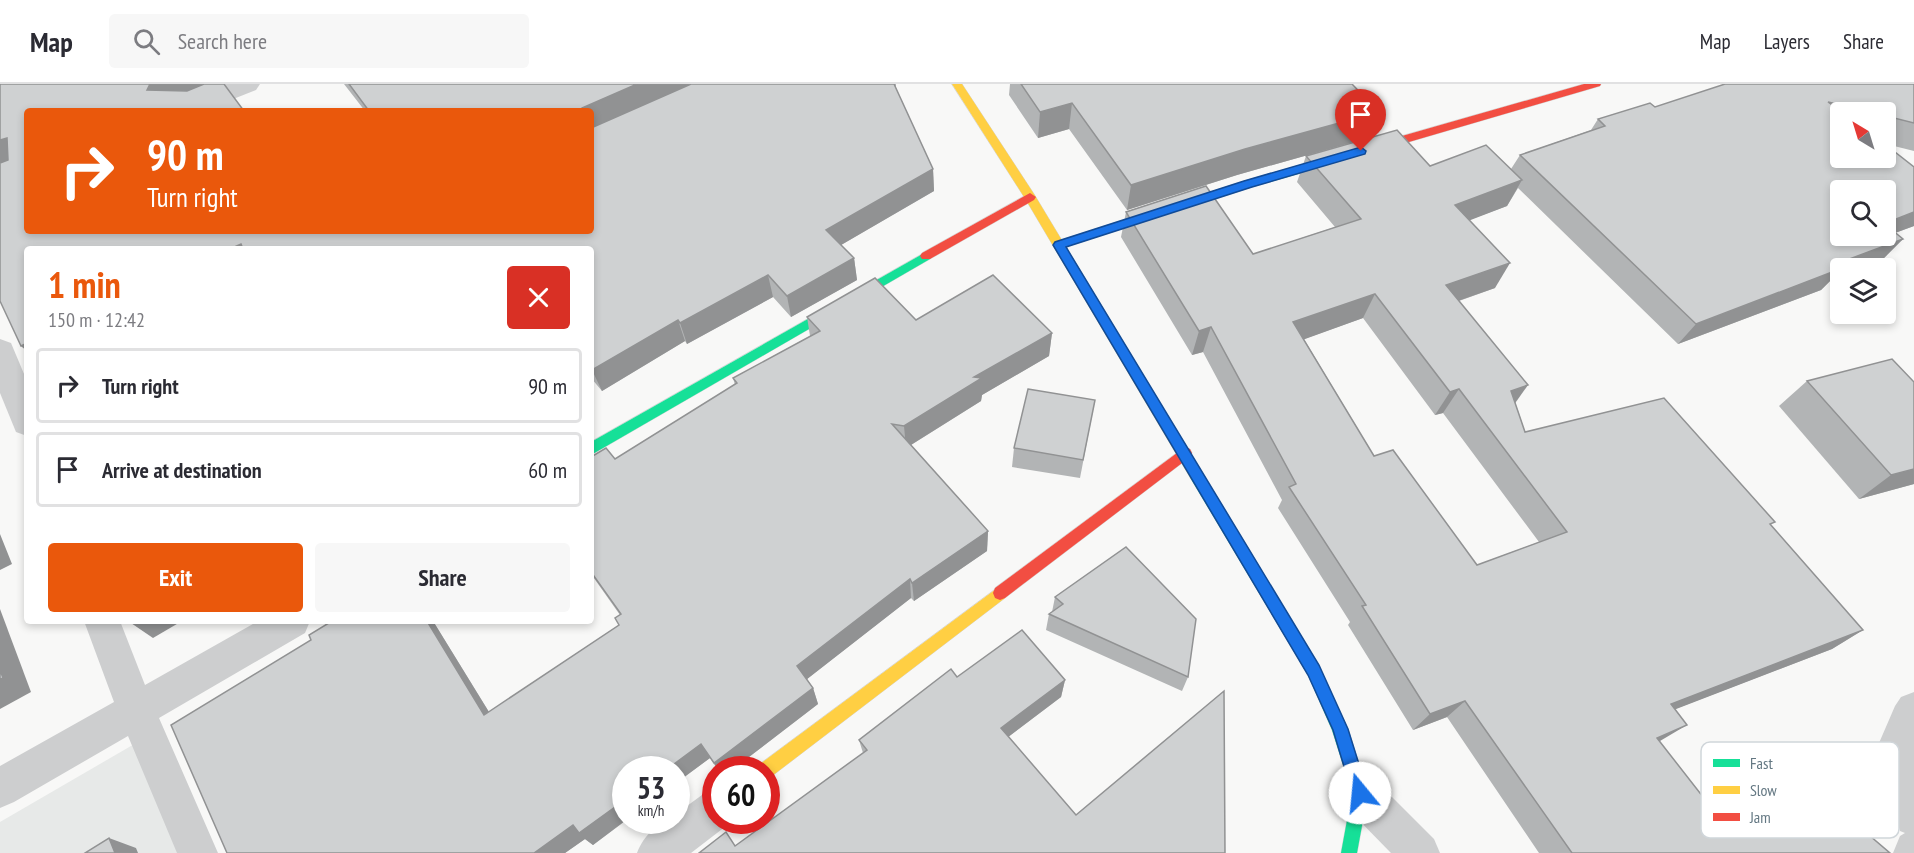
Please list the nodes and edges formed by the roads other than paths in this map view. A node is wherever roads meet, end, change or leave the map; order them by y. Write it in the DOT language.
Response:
graph roads {
  1 [pos="247,84"];
  2 [pos="957,84"];
  3 [pos="1596,84"];
  4 [pos="187,108"];
  5 [pos="1030,197"];
  6 [pos="1059,245"];
  7 [pos="0,351"];
  8 [pos="19,417"];
  9 [pos="594,447"];
  10 [pos="1185,453"];
  11 [pos="103,624"];
  12 [pos="287,624"];
  13 [pos="136,710"];
  14 [pos="1914,710"];
  15 [pos="1898,742"];
  16 [pos="780,759"];
  17 [pos="1899,764"];
  18 [pos="0,788"];
  19 [pos="1360,793"];
  20 [pos="1914,817"];
  21 [pos="702,819"];
  22 [pos="198,853"];
  23 [pos="657,853"];
  24 [pos="1349,853"];
  25 [pos="1420,853"];
  1 -- 4 [label="street"];
  2 -- 5 [label="street"];
  3 -- 6 [label="street"];
  5 -- 6 [label="street"];
  5 -- 9 [label="street"];
  6 -- 10 [label="street"];
  7 -- 8 [label="street"];
  10 -- 16 [label="street"];
  10 -- 19 [label="street"];
  11 -- 13 [label="street"];
  12 -- 13 [label="street"];
  13 -- 18 [label="street"];
  13 -- 22 [label="street"];
  14 -- 15 [label="street"];
  17 -- 20 [label="street"];
  19 -- 24 [label="street"];
  19 -- 25 [label="street"];
  21 -- 23 [label="street"];
}
